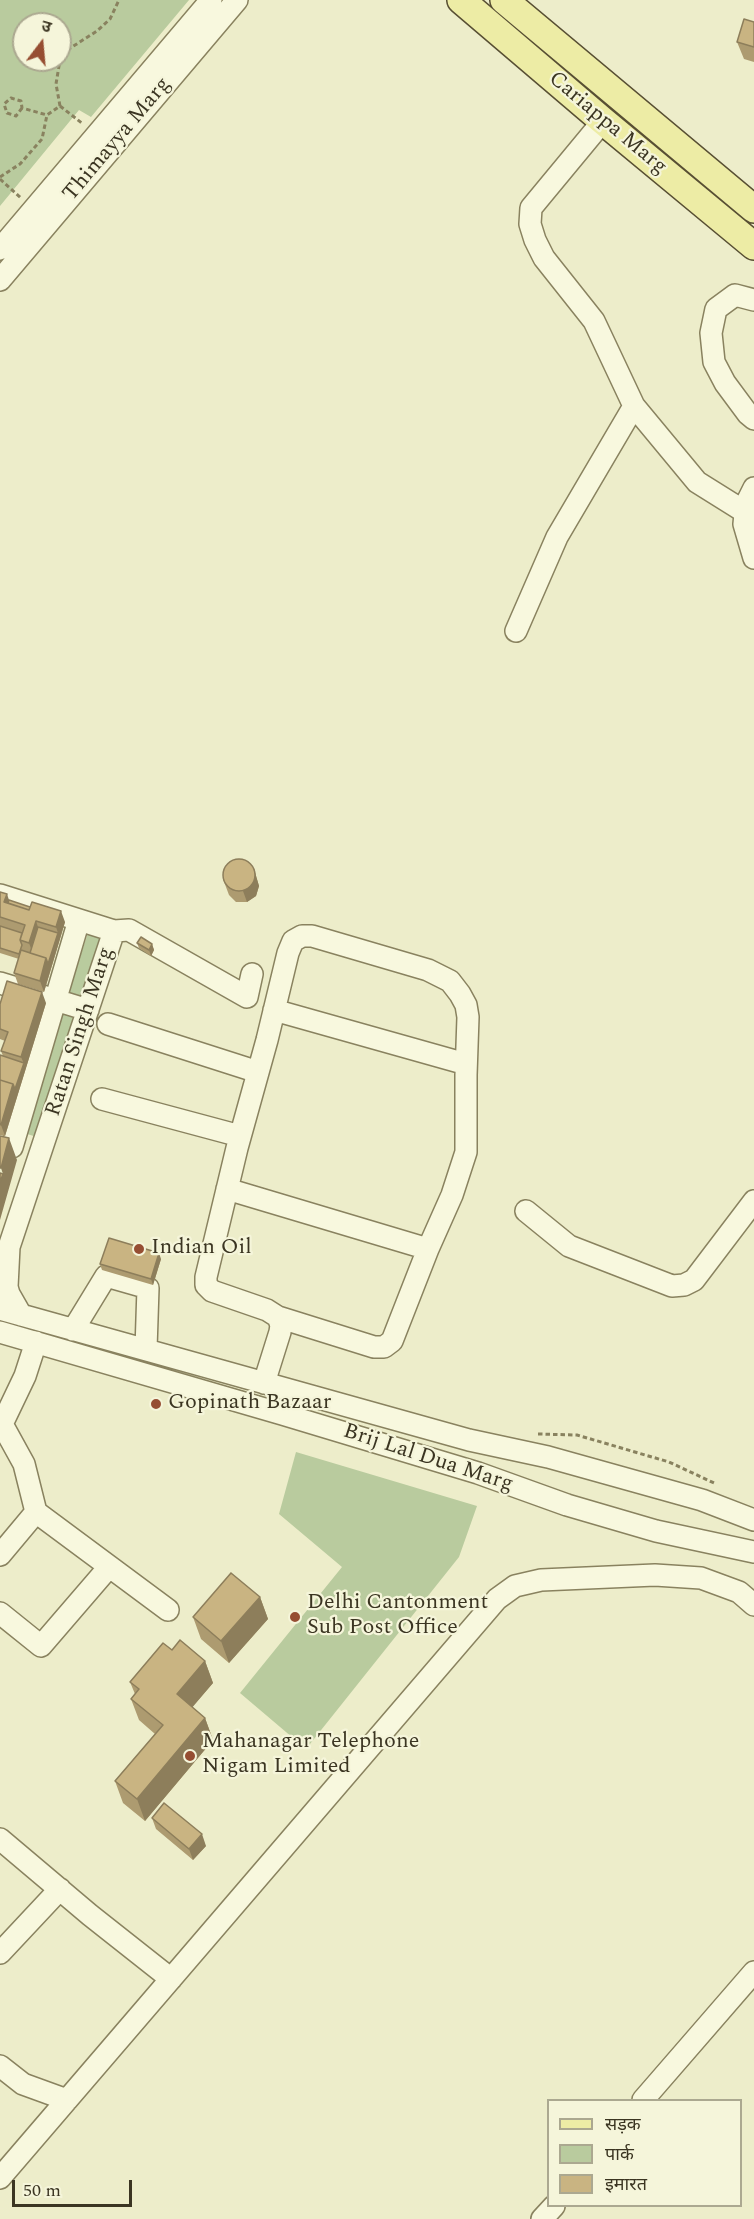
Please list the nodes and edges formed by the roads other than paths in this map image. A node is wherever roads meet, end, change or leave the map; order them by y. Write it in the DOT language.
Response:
graph roads {
  1 [pos="237,0"];
  2 [pos="461,0"];
  3 [pos="504,0"];
  4 [pos="209,2"];
  5 [pos="603,121"];
  6 [pos="754,209"];
  7 [pos="754,246"];
  8 [pos="0,249"];
  9 [pos="0,280"];
  10 [pos="754,300"];
  11 [pos="634,406"];
  12 [pos="754,418"];
  13 [pos="754,489"];
  14 [pos="745,512"];
  15 [pos="754,558"];
  16 [pos="516,631"];
  17 [pos="0,895"];
  18 [pos="79,920"];
  19 [pos="114,931"];
  20 [pos="252,974"];
  21 [pos="0,983"];
  22 [pos="54,999"];
  23 [pos="88,1010"];
  24 [pos="274,1010"];
  25 [pos="108,1024"];
  26 [pos="466,1064"];
  27 [pos="258,1072"];
  28 [pos="102,1099"];
  29 [pos="240,1136"];
  30 [pos="6,1146"];
  31 [pos="40,1156"];
  32 [pos="227,1189"];
  33 [pos="754,1201"];
  34 [pos="526,1211"];
  35 [pos="428,1249"];
  36 [pos="116,1257"];
  37 [pos="106,1276"];
  38 [pos="3,1298"];
  39 [pos="278,1317"];
  40 [pos="73,1330"];
  41 [pos="0,1332"];
  42 [pos="36,1342"];
  43 [pos="146,1349"];
  44 [pos="264,1383"];
  45 [pos="1,1425"];
  46 [pos="36,1512"];
  47 [pos="754,1520"];
  48 [pos="754,1551"];
  49 [pos="0,1555"];
  50 [pos="109,1567"];
  51 [pos="754,1605"];
  52 [pos="168,1610"];
  53 [pos="0,1613"];
  54 [pos="0,1839"];
  55 [pos="60,1889"];
  56 [pos="0,1953"];
  57 [pos="754,1972"];
  58 [pos="171,1979"];
  59 [pos="0,2066"];
  60 [pos="645,2099"];
  61 [pos="67,2100"];
  62 [pos="0,2178"];
  63 [pos="552,2207"];
  64 [pos="542,2219"];
  1 -- 9 [label="street, Thimayya Marg"];
  2 -- 5 [label="main road, Cariappa Marg"];
  3 -- 6 [label="main road, Cariappa Marg"];
  4 -- 8 [label="street, Thimayya Marg"];
  5 -- 7 [label="main road, Cariappa Marg"];
  5 -- 11 [label="street"];
  10 -- 12 [label="street"];
  11 -- 14 [label="street"];
  11 -- 16 [label="street"];
  13 -- 14 [label="street"];
  14 -- 15 [label="street"];
  17 -- 18 [label="street, Ratan Singh Marg"];
  18 -- 19 [label="street, Ratan Singh Marg"];
  18 -- 22 [label="street"];
  19 -- 20 [label="street"];
  19 -- 23 [label="street, Ratan Singh Marg"];
  21 -- 22 [label="street"];
  22 -- 23 [label="street"];
  22 -- 30 [label="street"];
  23 -- 31 [label="street, Ratan Singh Marg"];
  24 -- 26 [label="street"];
  24 -- 26 [label="street"];
  24 -- 27 [label="street"];
  25 -- 27 [label="street"];
  26 -- 35 [label="street"];
  27 -- 29 [label="street"];
  28 -- 29 [label="street"];
  29 -- 32 [label="street"];
  30 -- 31 [label="street"];
  31 -- 38 [label="street, Ratan Singh Marg"];
  32 -- 35 [label="street"];
  32 -- 39 [label="street"];
  33 -- 34 [label="street"];
  35 -- 39 [label="street"];
  36 -- 37 [label="street"];
  37 -- 40 [label="street"];
  37 -- 43 [label="street"];
  38 -- 40 [label="street, Brij Lal Dua Marg"];
  39 -- 44 [label="street"];
  40 -- 43 [label="street, Brij Lal Dua Marg"];
  41 -- 42 [label="street, Brij Lal Dua Marg"];
  42 -- 45 [label="street"];
  42 -- 48 [label="street, Brij Lal Dua Marg"];
  43 -- 44 [label="street, Brij Lal Dua Marg"];
  44 -- 47 [label="street, Brij Lal Dua Marg"];
  45 -- 46 [label="street"];
  46 -- 49 [label="street"];
  46 -- 50 [label="street"];
  50 -- 52 [label="street"];
  50 -- 53 [label="street"];
  51 -- 58 [label="street"];
  54 -- 55 [label="street"];
  55 -- 56 [label="street"];
  55 -- 58 [label="street"];
  57 -- 60 [label="street"];
  58 -- 61 [label="street"];
  59 -- 61 [label="street"];
  61 -- 62 [label="street"];
  63 -- 64 [label="street"];
}
